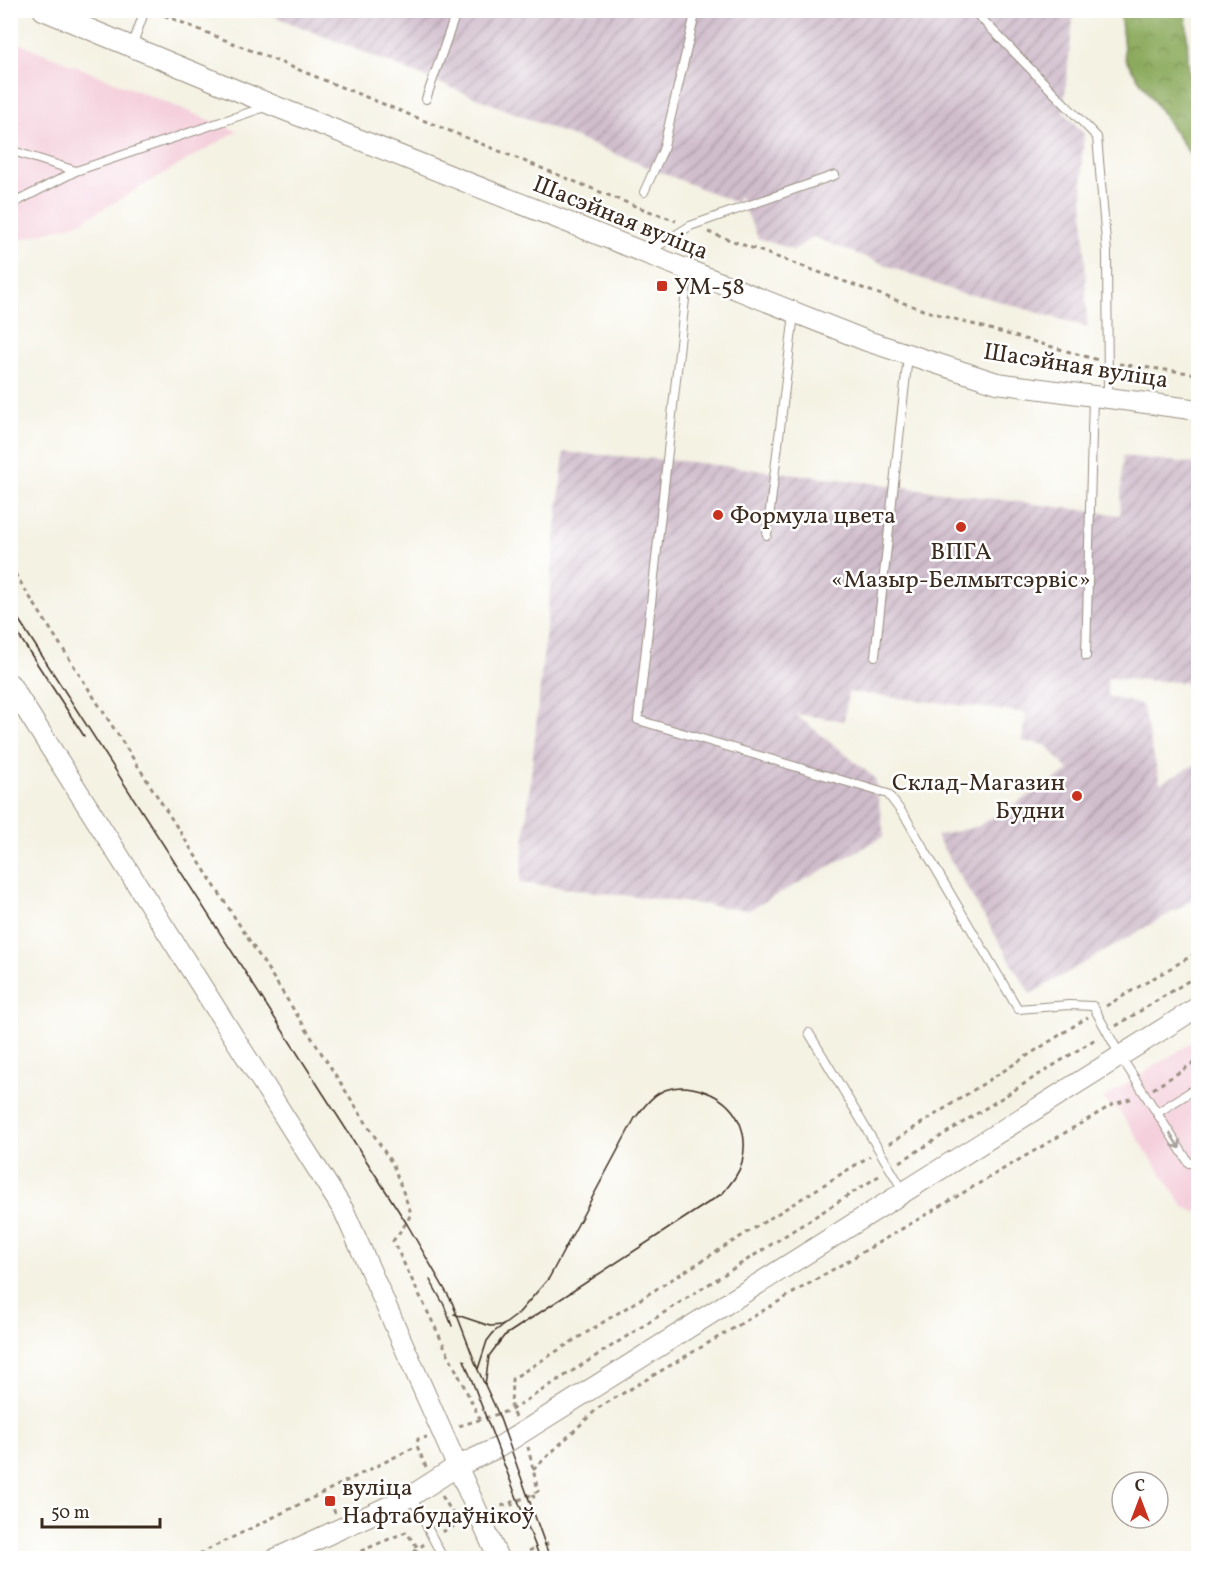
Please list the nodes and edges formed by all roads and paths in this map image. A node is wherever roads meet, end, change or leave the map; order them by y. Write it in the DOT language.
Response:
graph roads {
  1 [pos="43,10"];
  2 [pos="145,10"];
  3 [pos="152,10"];
  4 [pos="457,10"];
  5 [pos="696,10"];
  6 [pos="973,10"];
  7 [pos="131,47"];
  8 [pos="426,99"];
  9 [pos="272,105"];
  10 [pos="10,150"];
  11 [pos="76,171"];
  12 [pos="836,175"];
  13 [pos="644,192"];
  14 [pos="10,205"];
  15 [pos="690,226"];
  16 [pos="646,254"];
  17 [pos="688,271"];
  18 [pos="795,313"];
  19 [pos="908,354"];
  20 [pos="1108,363"];
  21 [pos="1198,374"];
  22 [pos="1100,397"];
  23 [pos="1198,410"];
  24 [pos="767,535"];
  25 [pos="10,567"];
  26 [pos="875,656"];
  27 [pos="1086,656"];
  28 [pos="10,684"];
  29 [pos="1198,952"];
  30 [pos="1198,975"];
  31 [pos="1198,1007"];
  32 [pos="1096,1011"];
  33 [pos="1106,1032"];
  34 [pos="809,1033"];
  35 [pos="1121,1057"];
  36 [pos="1198,1060"];
  37 [pos="1198,1087"];
  38 [pos="1145,1094"];
  39 [pos="1157,1113"];
  40 [pos="879,1150"];
  41 [pos="1198,1163"];
  42 [pos="891,1168"];
  43 [pos="904,1192"];
  44 [pos="511,1410"];
  45 [pos="480,1419"];
  46 [pos="524,1430"];
  47 [pos="441,1432"];
  48 [pos="418,1439"];
  49 [pos="417,1446"];
  50 [pos="456,1467"];
  51 [pos="533,1470"];
  52 [pos="533,1494"];
  53 [pos="411,1496"];
  54 [pos="511,1502"];
  55 [pos="535,1502"];
  56 [pos="514,1510"];
  57 [pos="478,1514"];
  58 [pos="432,1537"];
  59 [pos="551,1543"];
  60 [pos="544,1545"];
  61 [pos="418,1548"];
  62 [pos="536,1548"];
  63 [pos="529,1551"];
  64 [pos="190,1558"];
  65 [pos="277,1558"];
  66 [pos="344,1558"];
  67 [pos="407,1558"];
  68 [pos="443,1558"];
  69 [pos="498,1558"];
  1 -- 7 [label="main road, Шасэйная вуліца"];
  2 -- 7 [label="lane"];
  3 -- 15 [label="path"];
  4 -- 8 [label="lane"];
  5 -- 13 [label="lane"];
  6 -- 20 [label="lane"];
  7 -- 9 [label="main road, Шасэйная вуліца"];
  9 -- 11 [label="lane"];
  9 -- 16 [label="main road, Шасэйная вуліца"];
  10 -- 11 [label="lane"];
  11 -- 14 [label="lane"];
  12 -- 15 [label="lane"];
  15 -- 16 [label="lane"];
  15 -- 20 [label="path"];
  16 -- 17 [label="main road, Шасэйная вуліца"];
  17 -- 18 [label="main road, Шасэйная вуліца"];
  17 -- 32 [label="lane"];
  18 -- 19 [label="main road, Шасэйная вуліца"];
  18 -- 24 [label="lane"];
  19 -- 22 [label="main road, Шасэйная вуліца"];
  19 -- 26 [label="lane"];
  20 -- 21 [label="path"];
  20 -- 22 [label="lane"];
  22 -- 23 [label="main road, Шасэйная вуліца"];
  22 -- 27 [label="lane"];
  25 -- 45 [label="path"];
  28 -- 47 [label="main road"];
  29 -- 32 [label="path"];
  30 -- 33 [label="path"];
  31 -- 35 [label="main road"];
  32 -- 33 [label="lane"];
  32 -- 40 [label="path"];
  33 -- 35 [label="lane"];
  33 -- 42 [label="path"];
  34 -- 40 [label="lane"];
  35 -- 38 [label="lane"];
  35 -- 43 [label="main road"];
  36 -- 38 [label="path"];
  37 -- 39 [label="lane"];
  38 -- 39 [label="lane"];
  38 -- 51 [label="path"];
  39 -- 41 [label="lane, one-way"];
  40 -- 42 [label="lane"];
  40 -- 44 [label="path"];
  42 -- 43 [label="lane"];
  42 -- 44 [label="path"];
  43 -- 46 [label="main road"];
  44 -- 45 [label="path"];
  44 -- 46 [label="path"];
  45 -- 47 [label="path"];
  46 -- 50 [label="main road"];
  46 -- 51 [label="path"];
  47 -- 48 [label="path"];
  47 -- 50 [label="main road"];
  49 -- 64 [label="path"];
  50 -- 53 [label="main road"];
  50 -- 57 [label="main road"];
  51 -- 52 [label="path"];
  52 -- 54 [label="path"];
  52 -- 55 [label="path"];
  53 -- 58 [label="lane"];
  53 -- 65 [label="main road"];
  54 -- 56 [label="path"];
  54 -- 57 [label="path"];
  57 -- 58 [label="path"];
  57 -- 69 [label="main road"];
  58 -- 61 [label="path"];
  58 -- 68 [label="lane"];
  59 -- 60 [label="path"];
  61 -- 66 [label="path"];
  61 -- 67 [label="path"];
  62 -- 63 [label="path"];
}
